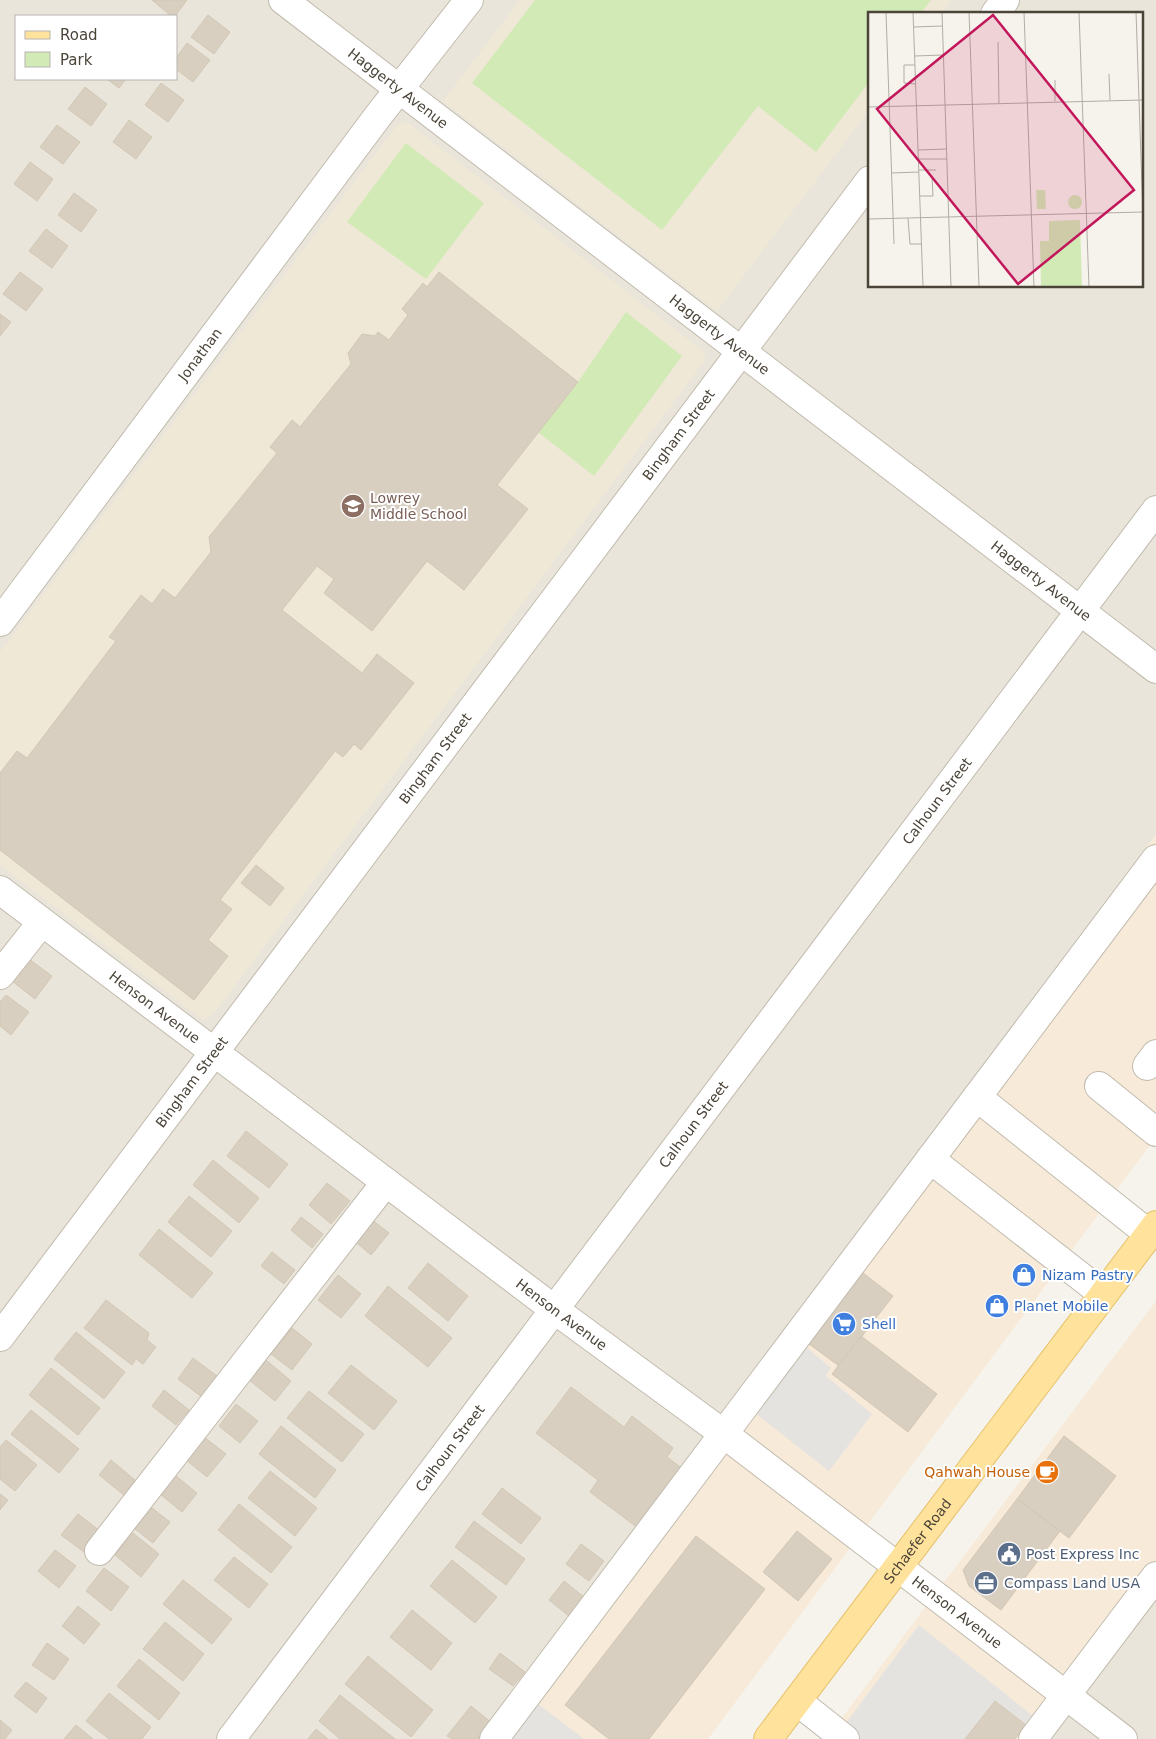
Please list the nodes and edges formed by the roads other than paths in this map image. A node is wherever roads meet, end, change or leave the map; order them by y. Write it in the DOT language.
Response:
graph roads {
  1 [pos="283,0"];
  2 [pos="470,0"];
  3 [pos="1005,0"];
  4 [pos="996,12"];
  5 [pos="399,88"];
  6 [pos="868,183"];
  7 [pos="741,352"];
  8 [pos="1156,510"];
  9 [pos="1080,611"];
  10 [pos="0,622"];
  11 [pos="1156,670"];
  12 [pos="1156,859"];
  13 [pos="0,890"];
  14 [pos="42,922"];
  15 [pos="0,975"];
  16 [pos="214,1053"];
  17 [pos="1099,1086"];
  18 [pos="977,1097"];
  19 [pos="1156,1132"];
  20 [pos="930,1159"];
  21 [pos="386,1182"];
  22 [pos="1152,1229"];
  23 [pos="1104,1294"];
  24 [pos="555,1310"];
  25 [pos="0,1337"];
  26 [pos="724,1434"];
  27 [pos="98,1551"];
  28 [pos="898,1566"];
  29 [pos="1156,1576"];
  30 [pos="1066,1695"];
  31 [pos="797,1701"];
  32 [pos="231,1739"];
  33 [pos="494,1739"];
  34 [pos="768,1739"];
  35 [pos="844,1739"];
  36 [pos="1033,1739"];
  37 [pos="1123,1739"];
  1 -- 5 [label="street, Haggerty Avenue"];
  2 -- 5 [label="street, Jonathan"];
  3 -- 4 [label="street"];
  5 -- 7 [label="street, Haggerty Avenue"];
  5 -- 10 [label="street, Jonathan"];
  6 -- 7 [label="street, Bingham Street"];
  7 -- 9 [label="street, Haggerty Avenue"];
  7 -- 16 [label="street, Bingham Street"];
  8 -- 9 [label="street, Calhoun Street"];
  9 -- 11 [label="street, Haggerty Avenue"];
  9 -- 24 [label="street, Calhoun Street"];
  12 -- 18 [label="street"];
  13 -- 14 [label="street, Henson Avenue"];
  14 -- 15 [label="street"];
  14 -- 16 [label="street, Henson Avenue"];
  16 -- 21 [label="street, Henson Avenue"];
  16 -- 25 [label="street, Bingham Street"];
  17 -- 19 [label="street"];
  18 -- 20 [label="street"];
  18 -- 22 [label="street"];
  20 -- 23 [label="street"];
  20 -- 26 [label="street"];
  21 -- 24 [label="street, Henson Avenue"];
  21 -- 27 [label="street"];
  22 -- 23 [label="main road, Schaefer Road"];
  23 -- 28 [label="main road, Schaefer Road"];
  24 -- 26 [label="street, Henson Avenue"];
  24 -- 32 [label="street, Calhoun Street"];
  26 -- 28 [label="street, Henson Avenue"];
  26 -- 33 [label="street"];
  28 -- 30 [label="street, Henson Avenue"];
  28 -- 31 [label="main road, Schaefer Road"];
  29 -- 30 [label="street"];
  30 -- 36 [label="street"];
  30 -- 37 [label="street, Henson Avenue"];
  31 -- 34 [label="main road, Schaefer Road"];
  31 -- 35 [label="street"];
}
